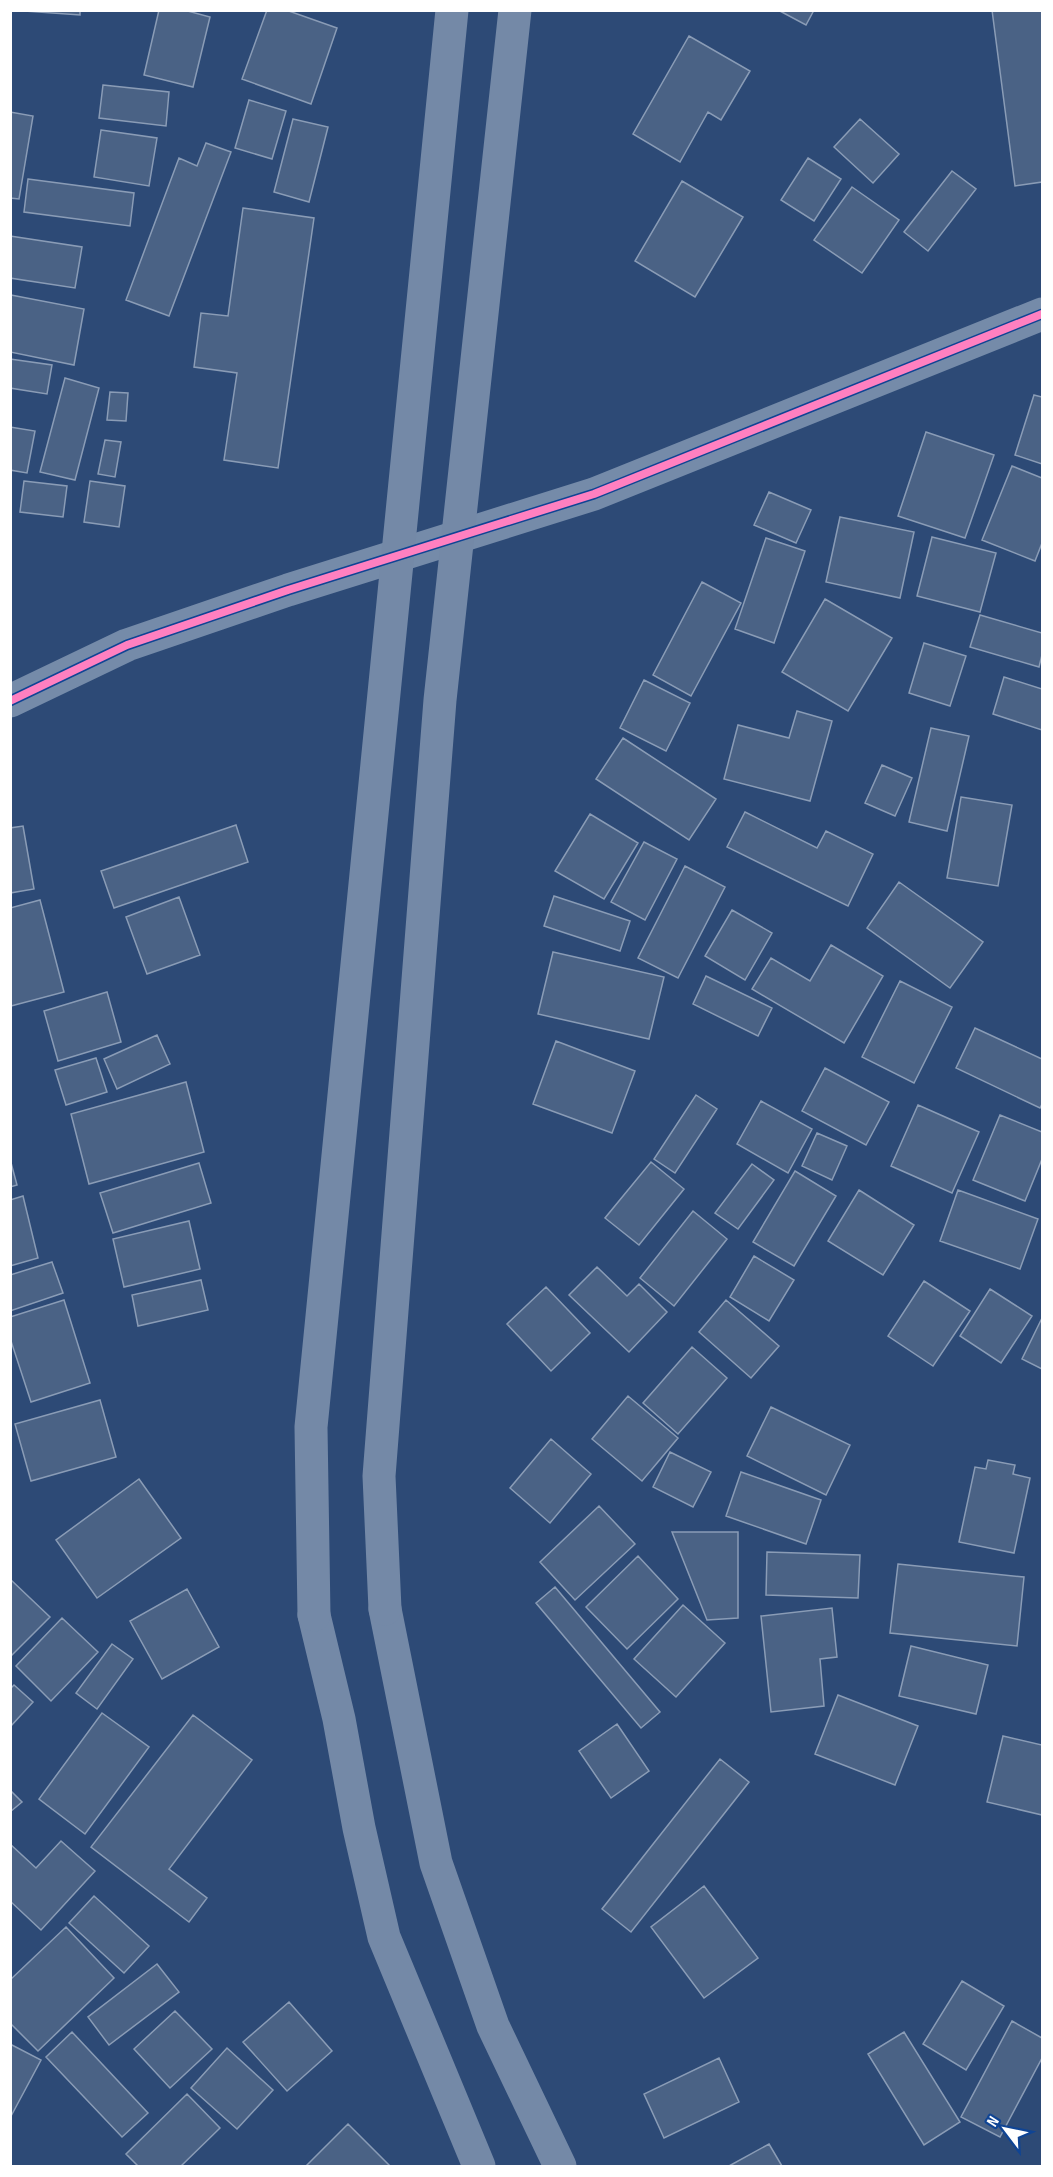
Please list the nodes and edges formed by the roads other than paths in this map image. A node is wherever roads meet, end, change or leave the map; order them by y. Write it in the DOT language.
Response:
graph roads {
  1 [pos="452,10"];
  2 [pos="515,10"];
  3 [pos="1042,314"];
  4 [pos="10,700"];
  5 [pos="479,2166"];
  6 [pos="560,2166"];
  1 -- 5 [label="main road, bridge"];
  2 -- 6 [label="main road, bridge"];
  3 -- 4 [label="street"];
}
